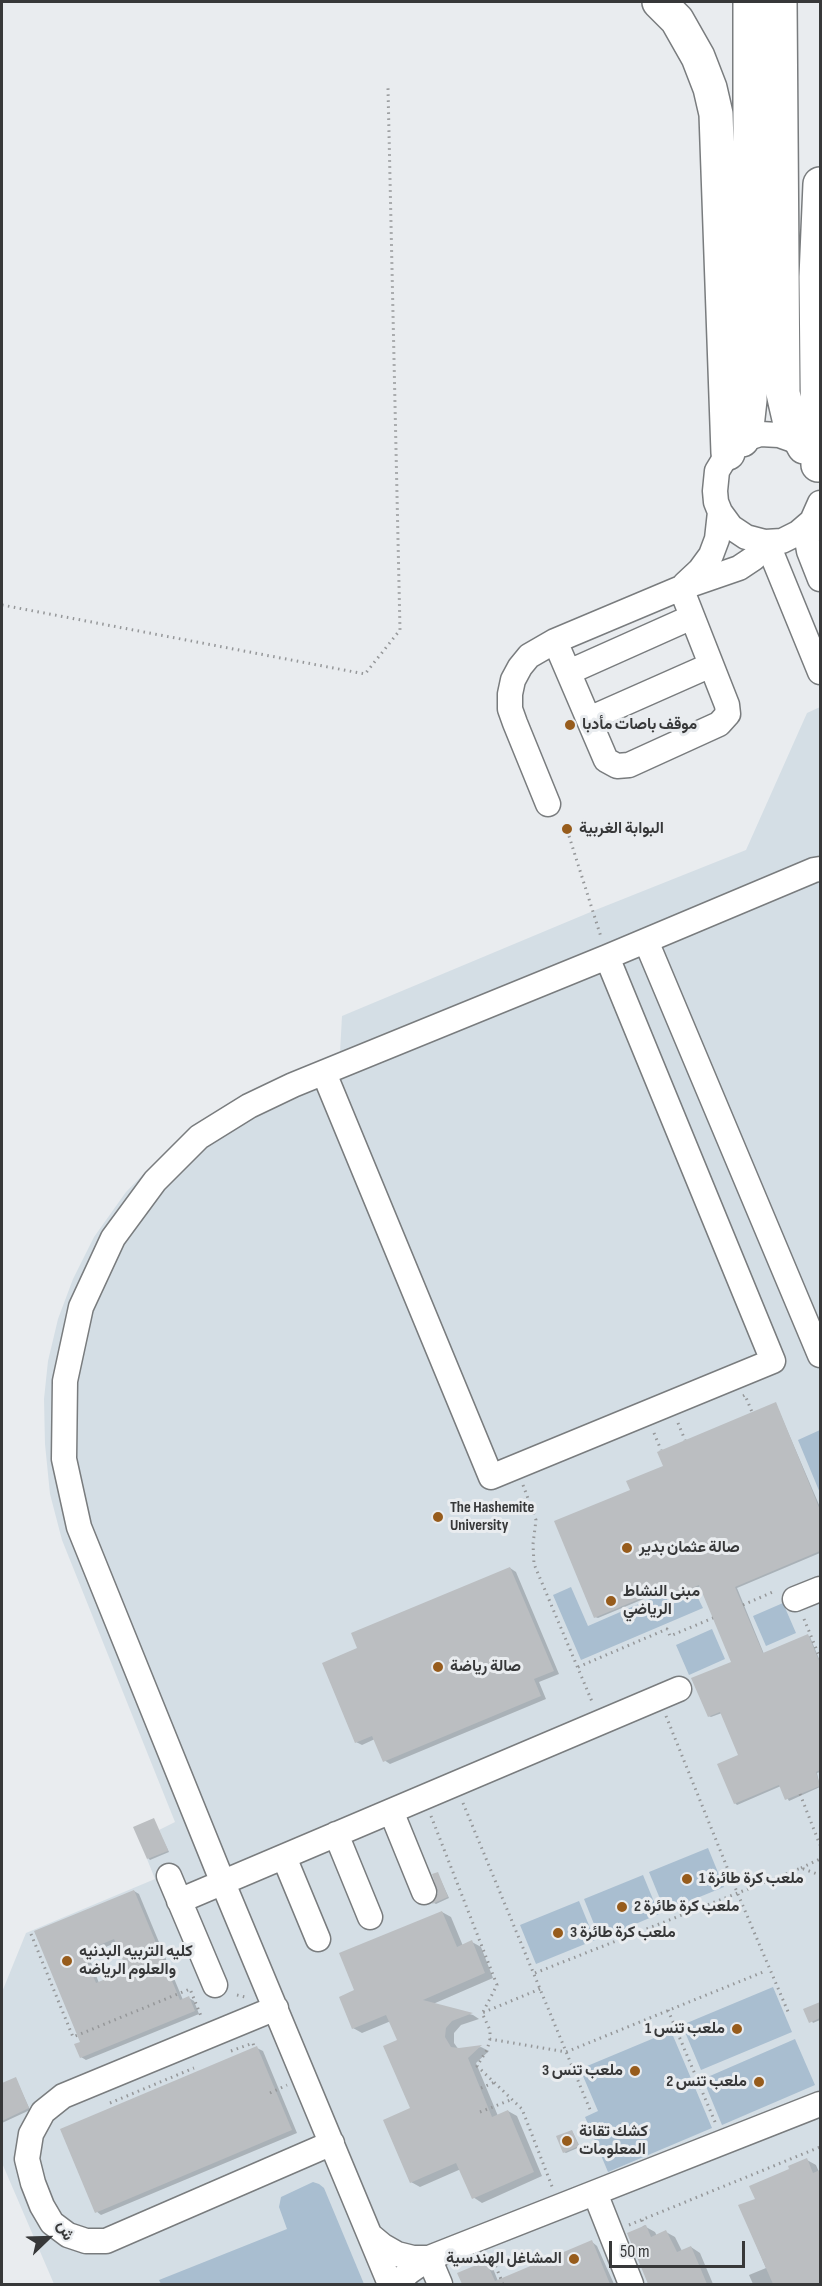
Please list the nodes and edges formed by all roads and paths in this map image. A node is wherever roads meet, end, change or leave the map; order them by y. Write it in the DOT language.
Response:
graph roads {
  1 [pos="659,2"];
  2 [pos="750,2"];
  3 [pos="780,2"];
  4 [pos="388,88"];
  5 [pos="820,184"];
  6 [pos="735,447"];
  7 [pos="814,462"];
  8 [pos="820,503"];
  9 [pos="720,512"];
  10 [pos="813,529"];
  11 [pos="765,542"];
  12 [pos="820,579"];
  13 [pos="681,588"];
  14 [pos="2,605"];
  15 [pos="692,617"];
  16 [pos="555,641"];
  17 [pos="711,665"];
  18 [pos="569,672"];
  19 [pos="820,672"];
  20 [pos="589,719"];
  21 [pos="548,804"];
  22 [pos="568,836"];
  23 [pos="818,868"];
  24 [pos="646,940"];
  25 [pos="607,957"];
  26 [pos="324,1072"];
  27 [pos="820,1355"];
  28 [pos="670,1425"];
  29 [pos="662,1428"];
  30 [pos="685,1440"];
  31 [pos="661,1450"];
  32 [pos="533,1481"];
  33 [pos="820,1589"];
  34 [pos="795,1599"];
  35 [pos="713,1618"];
  36 [pos="578,1667"];
  37 [pos="669,1693"];
  38 [pos="601,1722"];
  39 [pos="455,1784"];
  40 [pos="800,1794"];
  41 [pos="424,1797"];
  42 [pos="391,1811"];
  43 [pos="336,1834"];
  44 [pos="820,1845"];
  45 [pos="284,1857"];
  46 [pos="820,1859"];
  47 [pos="801,1868"];
  48 [pos="820,1875"];
  49 [pos="169,1876"];
  50 [pos="223,1882"];
  51 [pos="424,1892"];
  52 [pos="737,1892"];
  53 [pos="180,1901"];
  54 [pos="370,1917"];
  55 [pos="31,1934"];
  56 [pos="318,1939"];
  57 [pos="763,1972"];
  58 [pos="534,1974"];
  59 [pos="215,1985"];
  60 [pos="540,1989"];
  61 [pos="249,1999"];
  62 [pos="247,2004"];
  63 [pos="276,2008"];
  64 [pos="668,2010"];
  65 [pos="482,2013"];
  66 [pos="789,2014"];
  67 [pos="205,2024"];
  68 [pos="490,2039"];
  69 [pos="254,2047"];
  70 [pos="231,2051"];
  71 [pos="566,2052"];
  72 [pos="194,2068"];
  73 [pos="495,2082"];
  74 [pos="481,2088"];
  75 [pos="513,2099"];
  76 [pos="110,2103"];
  77 [pos="820,2104"];
  78 [pos="480,2112"];
  79 [pos="591,2112"];
  80 [pos="715,2124"];
  81 [pos="332,2143"];
  82 [pos="820,2147"];
  83 [pos="595,2193"];
  84 [pos="560,2207"];
  85 [pos="642,2220"];
  86 [pos="644,2226"];
  87 [pos="610,2232"];
  88 [pos="371,2236"];
  89 [pos="483,2237"];
  90 [pos="429,2258"];
  91 [pos="390,2284"];
  92 [pos="396,2284"];
  93 [pos="440,2284"];
  94 [pos="503,2284"];
  95 [pos="631,2284"];
  1 -- 6 [label="highway"];
  2 -- 6 [label="highway"];
  3 -- 7 [label="highway"];
  4 -- 14 [label="path"];
  5 -- 7 [label="highway"];
  6 -- 7 [label="street"];
  6 -- 9 [label="street"];
  8 -- 10 [label="street"];
  9 -- 11 [label="street"];
  9 -- 13 [label="street"];
  10 -- 11 [label="street"];
  10 -- 12 [label="street"];
  11 -- 13 [label="street"];
  11 -- 19 [label="street"];
  13 -- 15 [label="street"];
  13 -- 16 [label="street"];
  15 -- 17 [label="street"];
  15 -- 18 [label="street"];
  16 -- 18 [label="street"];
  16 -- 21 [label="street"];
  17 -- 20 [label="street"];
  17 -- 20 [label="street"];
  18 -- 20 [label="street"];
  22 -- 25 [label="path"];
  23 -- 24 [label="street"];
  24 -- 25 [label="street"];
  24 -- 27 [label="street"];
  25 -- 26 [label="street"];
  25 -- 26 [label="street"];
  26 -- 50 [label="street"];
  28 -- 30 [label="path"];
  29 -- 31 [label="path"];
  32 -- 36 [label="path"];
  33 -- 34 [label="street"];
  35 -- 36 [label="path"];
  36 -- 38 [label="path"];
  37 -- 38 [label="street"];
  37 -- 52 [label="path"];
  38 -- 39 [label="street"];
  39 -- 41 [label="street"];
  39 -- 58 [label="path"];
  40 -- 44 [label="path"];
  41 -- 42 [label="street"];
  41 -- 65 [label="path"];
  42 -- 43 [label="street"];
  42 -- 51 [label="street"];
  43 -- 45 [label="street"];
  43 -- 54 [label="street"];
  45 -- 50 [label="street"];
  45 -- 56 [label="street"];
  46 -- 47 [label="path"];
  47 -- 48 [label="path"];
  47 -- 52 [label="path"];
  49 -- 53 [label="street"];
  50 -- 53 [label="street"];
  50 -- 63 [label="street"];
  52 -- 58 [label="path"];
  52 -- 66 [label="path"];
  53 -- 59 [label="street"];
  55 -- 67 [label="path"];
  57 -- 64 [label="path"];
  58 -- 60 [label="path"];
  60 -- 65 [label="path"];
  60 -- 71 [label="path"];
  61 -- 62 [label="path"];
  63 -- 81 [label="street"];
  63 -- 81 [label="street"];
  64 -- 71 [label="path"];
  64 -- 80 [label="path"];
  65 -- 68 [label="path"];
  68 -- 71 [label="path"];
  68 -- 73 [label="path"];
  69 -- 70 [label="path"];
  71 -- 79 [label="path"];
  72 -- 76 [label="path"];
  73 -- 74 [label="path"];
  73 -- 75 [label="path"];
  75 -- 78 [label="path"];
  75 -- 84 [label="path"];
  77 -- 83 [label="street"];
  81 -- 88 [label="street"];
  82 -- 85 [label="path"];
  83 -- 84 [label="street"];
  83 -- 87 [label="street"];
  84 -- 89 [label="street"];
  85 -- 86 [label="path"];
  85 -- 87 [label="path"];
  87 -- 95 [label="street"];
  88 -- 90 [label="street"];
  88 -- 91 [label="street"];
  89 -- 90 [label="street"];
  89 -- 94 [label="path"];
  90 -- 92 [label="street"];
  90 -- 93 [label="street"];
}
